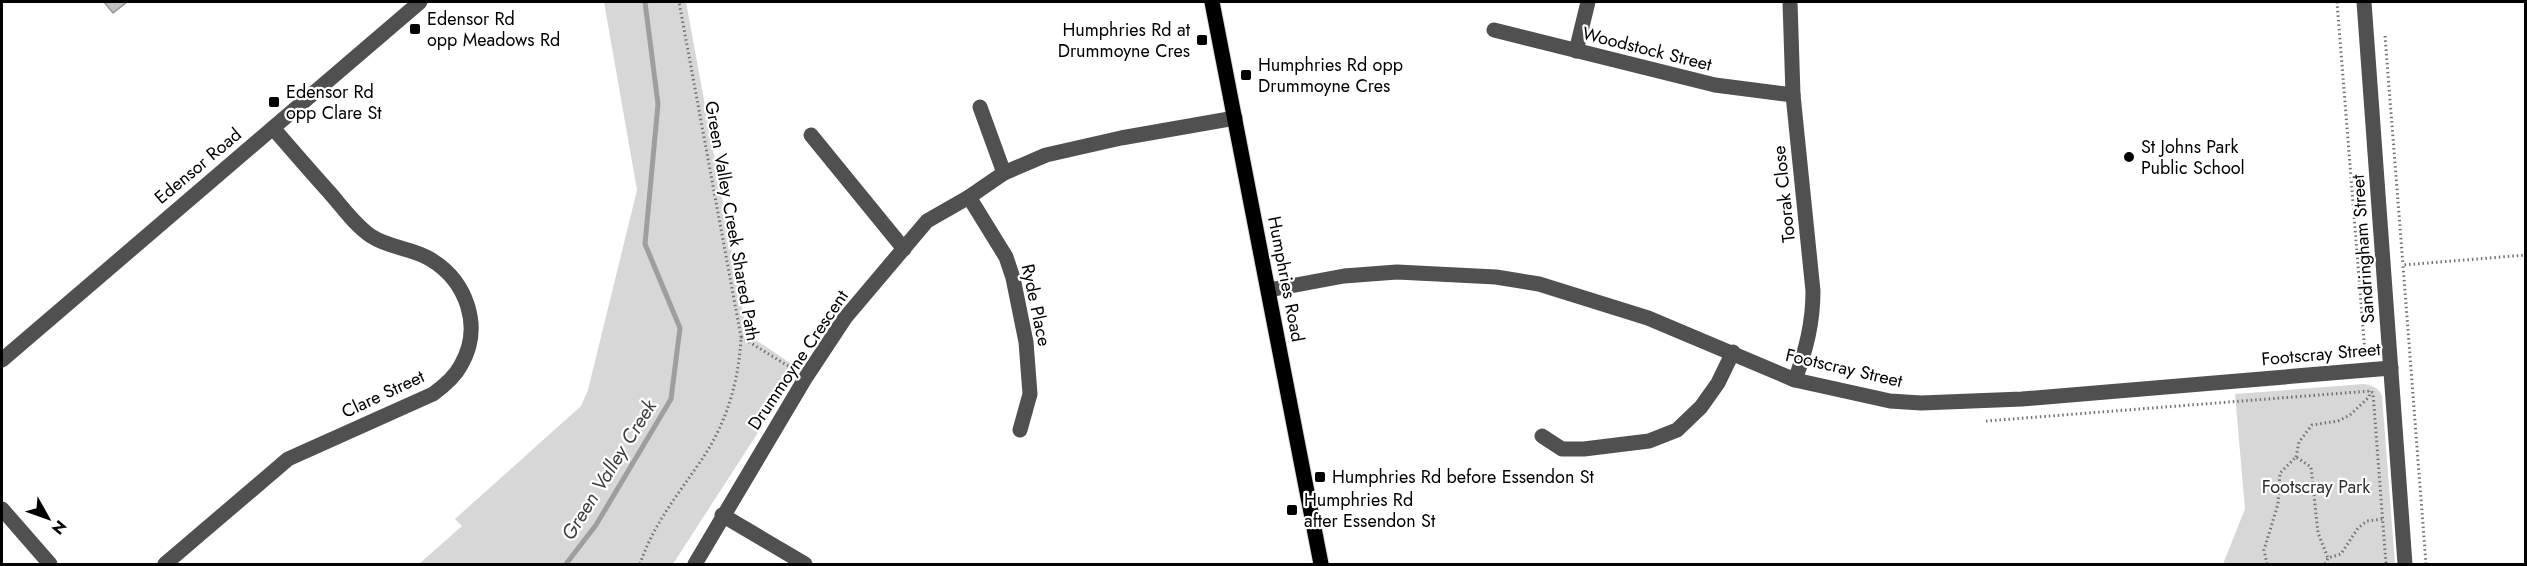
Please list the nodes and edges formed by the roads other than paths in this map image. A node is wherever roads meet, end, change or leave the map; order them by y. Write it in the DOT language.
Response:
graph roads {
  1 [pos="420,2"];
  2 [pos="1212,2"];
  3 [pos="1588,2"];
  4 [pos="1790,2"];
  5 [pos="2364,2"];
  6 [pos="1494,30"];
  7 [pos="1576,51"];
  8 [pos="1793,95"];
  9 [pos="980,107"];
  10 [pos="1235,118"];
  11 [pos="273,128"];
  12 [pos="811,135"];
  13 [pos="1004,173"];
  14 [pos="969,197"];
  15 [pos="904,249"];
  16 [pos="1269,290"];
  17 [pos="1732,352"];
  18 [pos="2,360"];
  19 [pos="2391,368"];
  20 [pos="1795,380"];
  21 [pos="1020,430"];
  22 [pos="1542,436"];
  23 [pos="2,509"];
  24 [pos="722,515"];
  25 [pos="50,564"];
  26 [pos="165,564"];
  27 [pos="695,564"];
  28 [pos="805,564"];
  29 [pos="1321,564"];
  30 [pos="2405,564"];
  1 -- 11 [label="street, Edensor Road"];
  2 -- 10 [label="main road, Humphries Road"];
  3 -- 7 [label="street"];
  4 -- 8 [label="street, Toorak Close"];
  5 -- 19 [label="street, Sandringham Street"];
  6 -- 7 [label="street, Woodstock Street"];
  7 -- 8 [label="street, Woodstock Street"];
  8 -- 20 [label="street, Toorak Close"];
  9 -- 13 [label="street"];
  10 -- 13 [label="street, Drummoyne Crescent"];
  10 -- 16 [label="main road, Humphries Road"];
  11 -- 18 [label="street, Edensor Road"];
  11 -- 26 [label="street, Clare Street"];
  12 -- 15 [label="street"];
  13 -- 14 [label="street, Drummoyne Crescent"];
  14 -- 15 [label="street, Drummoyne Crescent"];
  14 -- 21 [label="street, Ryde Place"];
  15 -- 24 [label="street, Drummoyne Crescent"];
  16 -- 17 [label="street, Footscray Street"];
  16 -- 29 [label="main road, Humphries Road"];
  17 -- 20 [label="street, Footscray Street"];
  17 -- 22 [label="street"];
  19 -- 20 [label="street, Footscray Street"];
  19 -- 30 [label="street, Sandringham Street"];
  23 -- 25 [label="street"];
  24 -- 27 [label="street, Drummoyne Crescent"];
  24 -- 28 [label="street"];
}
